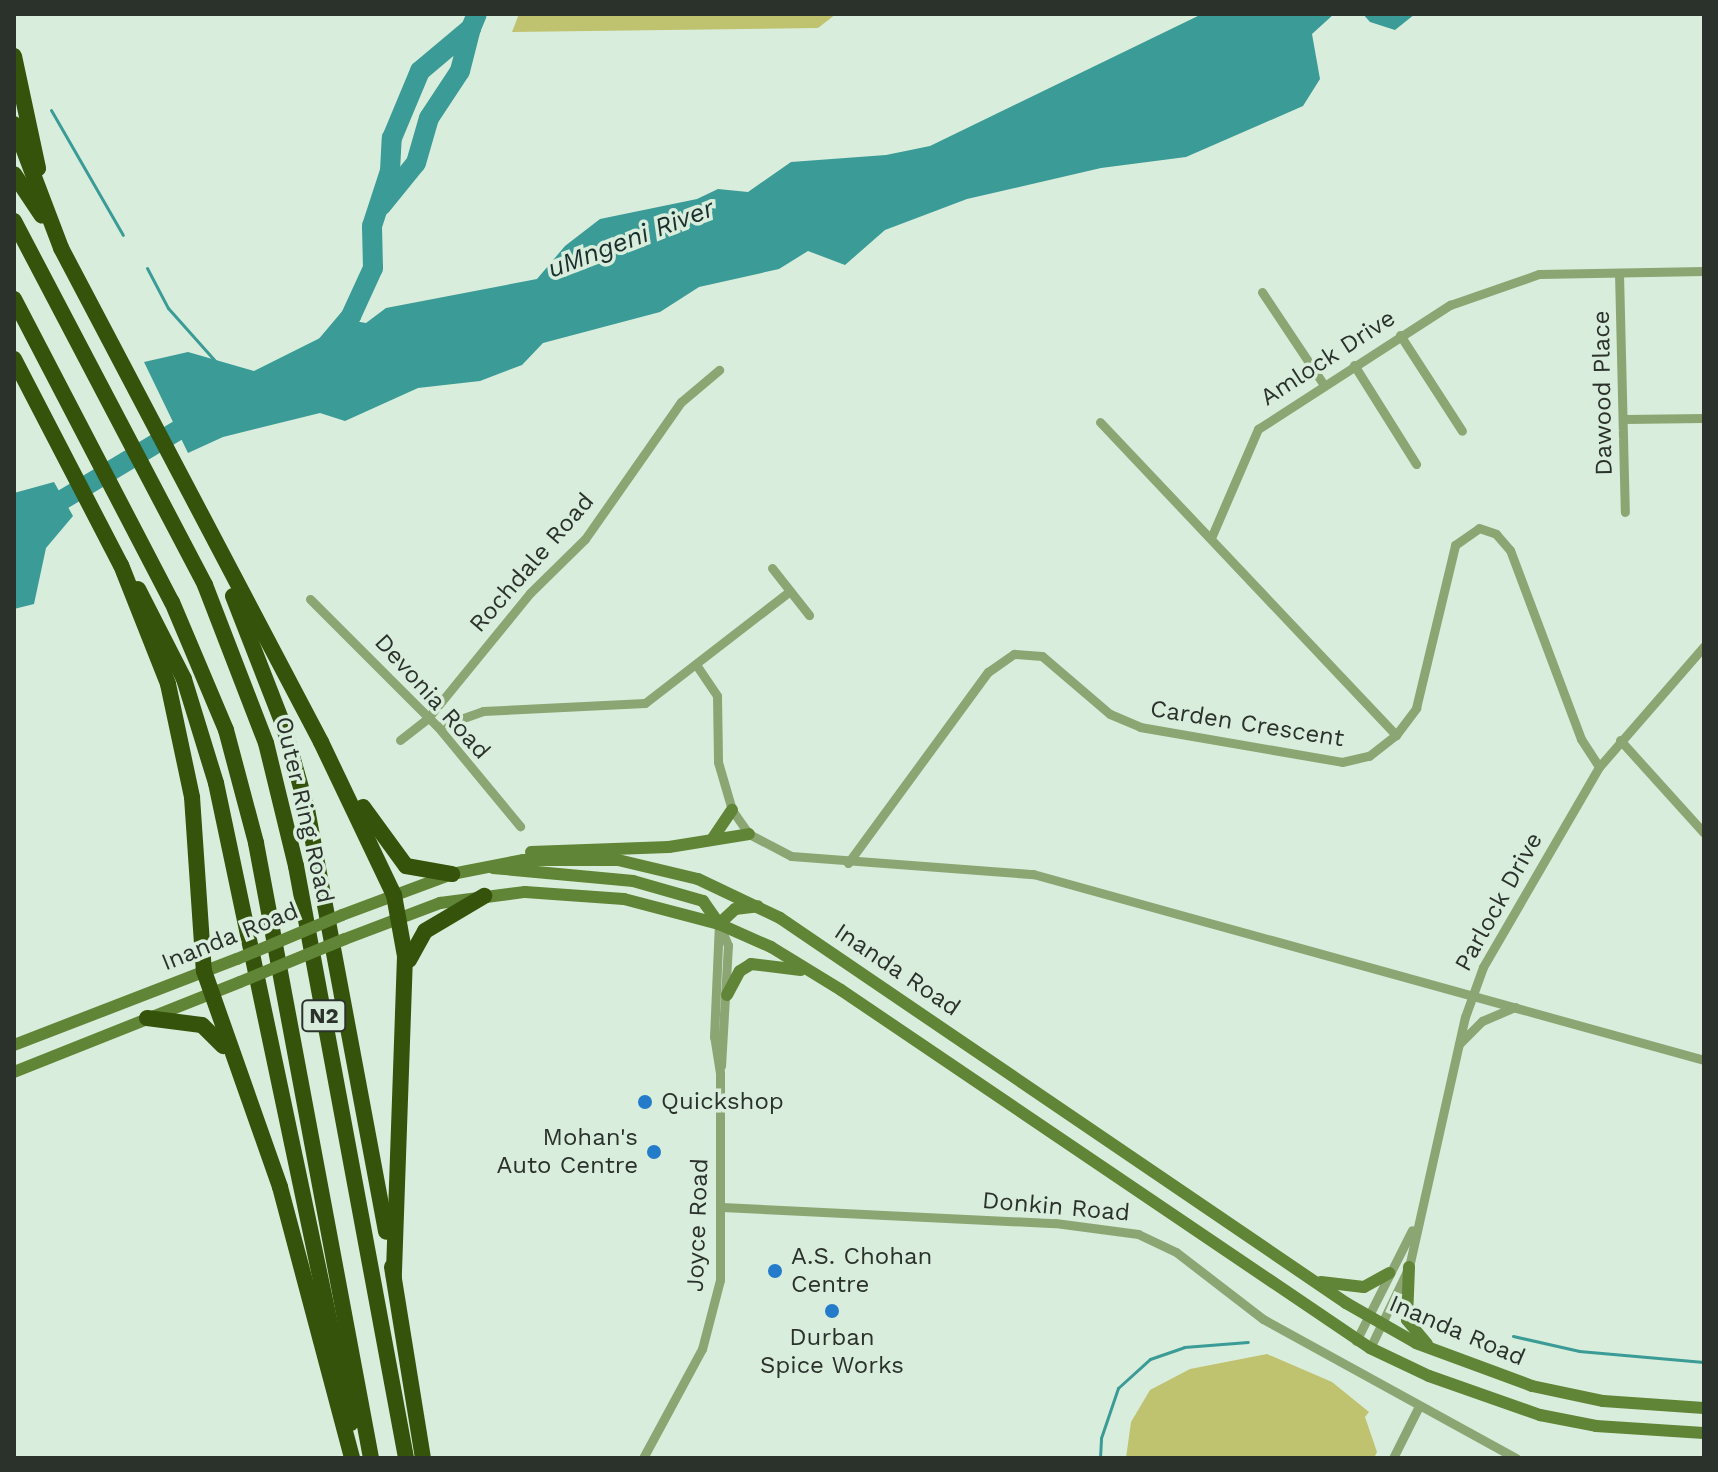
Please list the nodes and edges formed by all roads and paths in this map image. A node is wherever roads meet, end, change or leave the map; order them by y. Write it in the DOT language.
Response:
graph roads {
  1 [pos="14,56"];
  2 [pos="20,126"];
  3 [pos="14,174"];
  4 [pos="14,221"];
  5 [pos="57,239"];
  6 [pos="1704,271"];
  7 [pos="1619,273"];
  8 [pos="1262,292"];
  9 [pos="14,299"];
  10 [pos="1400,335"];
  11 [pos="14,359"];
  12 [pos="1354,365"];
  13 [pos="719,370"];
  14 [pos="1324,385"];
  15 [pos="1704,418"];
  16 [pos="1625,419"];
  17 [pos="1100,422"];
  18 [pos="1462,431"];
  19 [pos="1416,464"];
  20 [pos="1625,512"];
  21 [pos="1211,538"];
  22 [pos="772,568"];
  23 [pos="228,573"];
  24 [pos="790,591"];
  25 [pos="310,599"];
  26 [pos="148,614"];
  27 [pos="809,615"];
  28 [pos="1704,646"];
  29 [pos="697,666"];
  30 [pos="428,718"];
  31 [pos="438,727"];
  32 [pos="1396,735"];
  33 [pos="400,740"];
  34 [pos="1620,740"];
  35 [pos="321,742"];
  36 [pos="1599,767"];
  37 [pos="732,810"];
  38 [pos="520,826"];
  39 [pos="1704,833"];
  40 [pos="749,834"];
  41 [pos="713,838"];
  42 [pos="848,863"];
  43 [pos="486,866"];
  44 [pos="452,874"];
  45 [pos="394,895"];
  46 [pos="484,896"];
  47 [pos="758,906"];
  48 [pos="401,917"];
  49 [pos="719,924"];
  50 [pos="204,971"];
  51 [pos="812,972"];
  52 [pos="404,978"];
  53 [pos="210,993"];
  54 [pos="727,995"];
  55 [pos="1471,996"];
  56 [pos="1515,1007"];
  57 [pos="147,1018"];
  58 [pos="1459,1044"];
  59 [pos="14,1045"];
  60 [pos="1704,1060"];
  61 [pos="14,1072"];
  62 [pos="720,1073"];
  63 [pos="240,1075"];
  64 [pos="722,1207"];
  65 [pos="1417,1221"];
  66 [pos="1409,1267"];
  67 [pos="1389,1273"];
  68 [pos="394,1277"];
  69 [pos="1311,1279"];
  70 [pos="1369,1317"];
  71 [pos="1383,1325"];
  72 [pos="1356,1341"];
  73 [pos="1370,1348"];
  74 [pos="1434,1351"];
  75 [pos="1419,1406"];
  76 [pos="1704,1408"];
  77 [pos="1704,1433"];
  78 [pos="355,1458"];
  79 [pos="371,1458"];
  80 [pos="406,1458"];
  81 [pos="423,1458"];
  82 [pos="643,1458"];
  83 [pos="1393,1458"];
  84 [pos="1516,1458"];
  1 -- 2 [label="highway"];
  2 -- 5 [label="highway"];
  3 -- 5 [label="highway"];
  4 -- 80 [label="highway, Outer Ring Road / N2"];
  5 -- 23 [label="highway"];
  6 -- 7 [label="street, Amlock Drive"];
  7 -- 10 [label="street, Amlock Drive"];
  7 -- 16 [label="street, Dawood Place"];
  8 -- 14 [label="street"];
  9 -- 79 [label="highway, N2"];
  10 -- 12 [label="street, Amlock Drive"];
  10 -- 18 [label="street"];
  11 -- 26 [label="highway"];
  12 -- 14 [label="street, Amlock Drive"];
  12 -- 19 [label="street"];
  13 -- 30 [label="street, Rochdale Road"];
  14 -- 21 [label="street, Amlock Drive"];
  15 -- 16 [label="street"];
  16 -- 20 [label="street, Dawood Place"];
  17 -- 21 [label="street"];
  21 -- 32 [label="street"];
  22 -- 24 [label="street"];
  23 -- 35 [label="highway"];
  23 -- 68 [label="highway"];
  24 -- 27 [label="street"];
  24 -- 29 [label="street"];
  25 -- 30 [label="street, Devonia Road"];
  26 -- 50 [label="highway"];
  26 -- 78 [label="highway"];
  28 -- 34 [label="street, Parlock Drive"];
  29 -- 31 [label="street"];
  29 -- 37 [label="street"];
  30 -- 31 [label="street, Devonia Road"];
  30 -- 33 [label="street, Rochdale Road"];
  31 -- 38 [label="street, Devonia Road"];
  32 -- 36 [label="street, Carden Crescent"];
  32 -- 42 [label="street, Carden Crescent"];
  34 -- 36 [label="street, Parlock Drive"];
  34 -- 39 [label="street"];
  35 -- 44 [label="highway"];
  35 -- 45 [label="highway"];
  36 -- 55 [label="street, Parlock Drive"];
  37 -- 40 [label="street"];
  37 -- 41 [label="main road"];
  40 -- 41 [label="main road"];
  40 -- 42 [label="street"];
  41 -- 43 [label="main road"];
  42 -- 55 [label="street"];
  43 -- 44 [label="main road, Inanda Road"];
  43 -- 47 [label="main road, Inanda Road"];
  43 -- 49 [label="main road"];
  44 -- 45 [label="main road, Inanda Road"];
  45 -- 48 [label="highway"];
  45 -- 50 [label="main road, Inanda Road, bridge"];
  46 -- 48 [label="main road, Inanda Road"];
  46 -- 49 [label="main road, Inanda Road"];
  46 -- 52 [label="highway"];
  47 -- 49 [label="main road"];
  47 -- 69 [label="main road, Inanda Road"];
  48 -- 52 [label="highway"];
  48 -- 53 [label="main road, Inanda Road, bridge"];
  49 -- 51 [label="main road, Inanda Road"];
  49 -- 54 [label="street, Joyce Road"];
  49 -- 62 [label="street, Joyce Road"];
  50 -- 53 [label="highway"];
  50 -- 59 [label="main road, Inanda Road"];
  51 -- 54 [label="main road"];
  51 -- 72 [label="main road, Inanda Road"];
  52 -- 68 [label="highway"];
  53 -- 57 [label="main road, Inanda Road"];
  53 -- 63 [label="highway"];
  54 -- 62 [label="street, Joyce Road"];
  55 -- 56 [label="street"];
  55 -- 58 [label="street, Parlock Drive"];
  56 -- 58 [label="street"];
  56 -- 60 [label="street"];
  57 -- 61 [label="main road, Inanda Road"];
  57 -- 63 [label="highway"];
  58 -- 65 [label="street, Parlock Drive"];
  62 -- 64 [label="street, Joyce Road"];
  63 -- 78 [label="highway"];
  64 -- 75 [label="street, Donkin Road"];
  64 -- 82 [label="street, Joyce Road"];
  65 -- 66 [label="street, Parlock Drive"];
  65 -- 67 [label="street, Parlock Drive"];
  66 -- 71 [label="street, Parlock Drive"];
  66 -- 74 [label="main road"];
  67 -- 69 [label="main road"];
  67 -- 70 [label="street, Parlock Drive"];
  68 -- 81 [label="highway"];
  69 -- 70 [label="main road, Inanda Road"];
  70 -- 71 [label="main road, Inanda Road"];
  70 -- 72 [label="street, Parlock Drive"];
  71 -- 73 [label="street, Parlock Drive"];
  71 -- 74 [label="main road, Inanda Road"];
  72 -- 73 [label="main road, Inanda Road"];
  73 -- 77 [label="main road, Inanda Road"];
  74 -- 76 [label="main road, Inanda Road"];
  75 -- 83 [label="street"];
  75 -- 84 [label="street, Donkin Road"];
}
